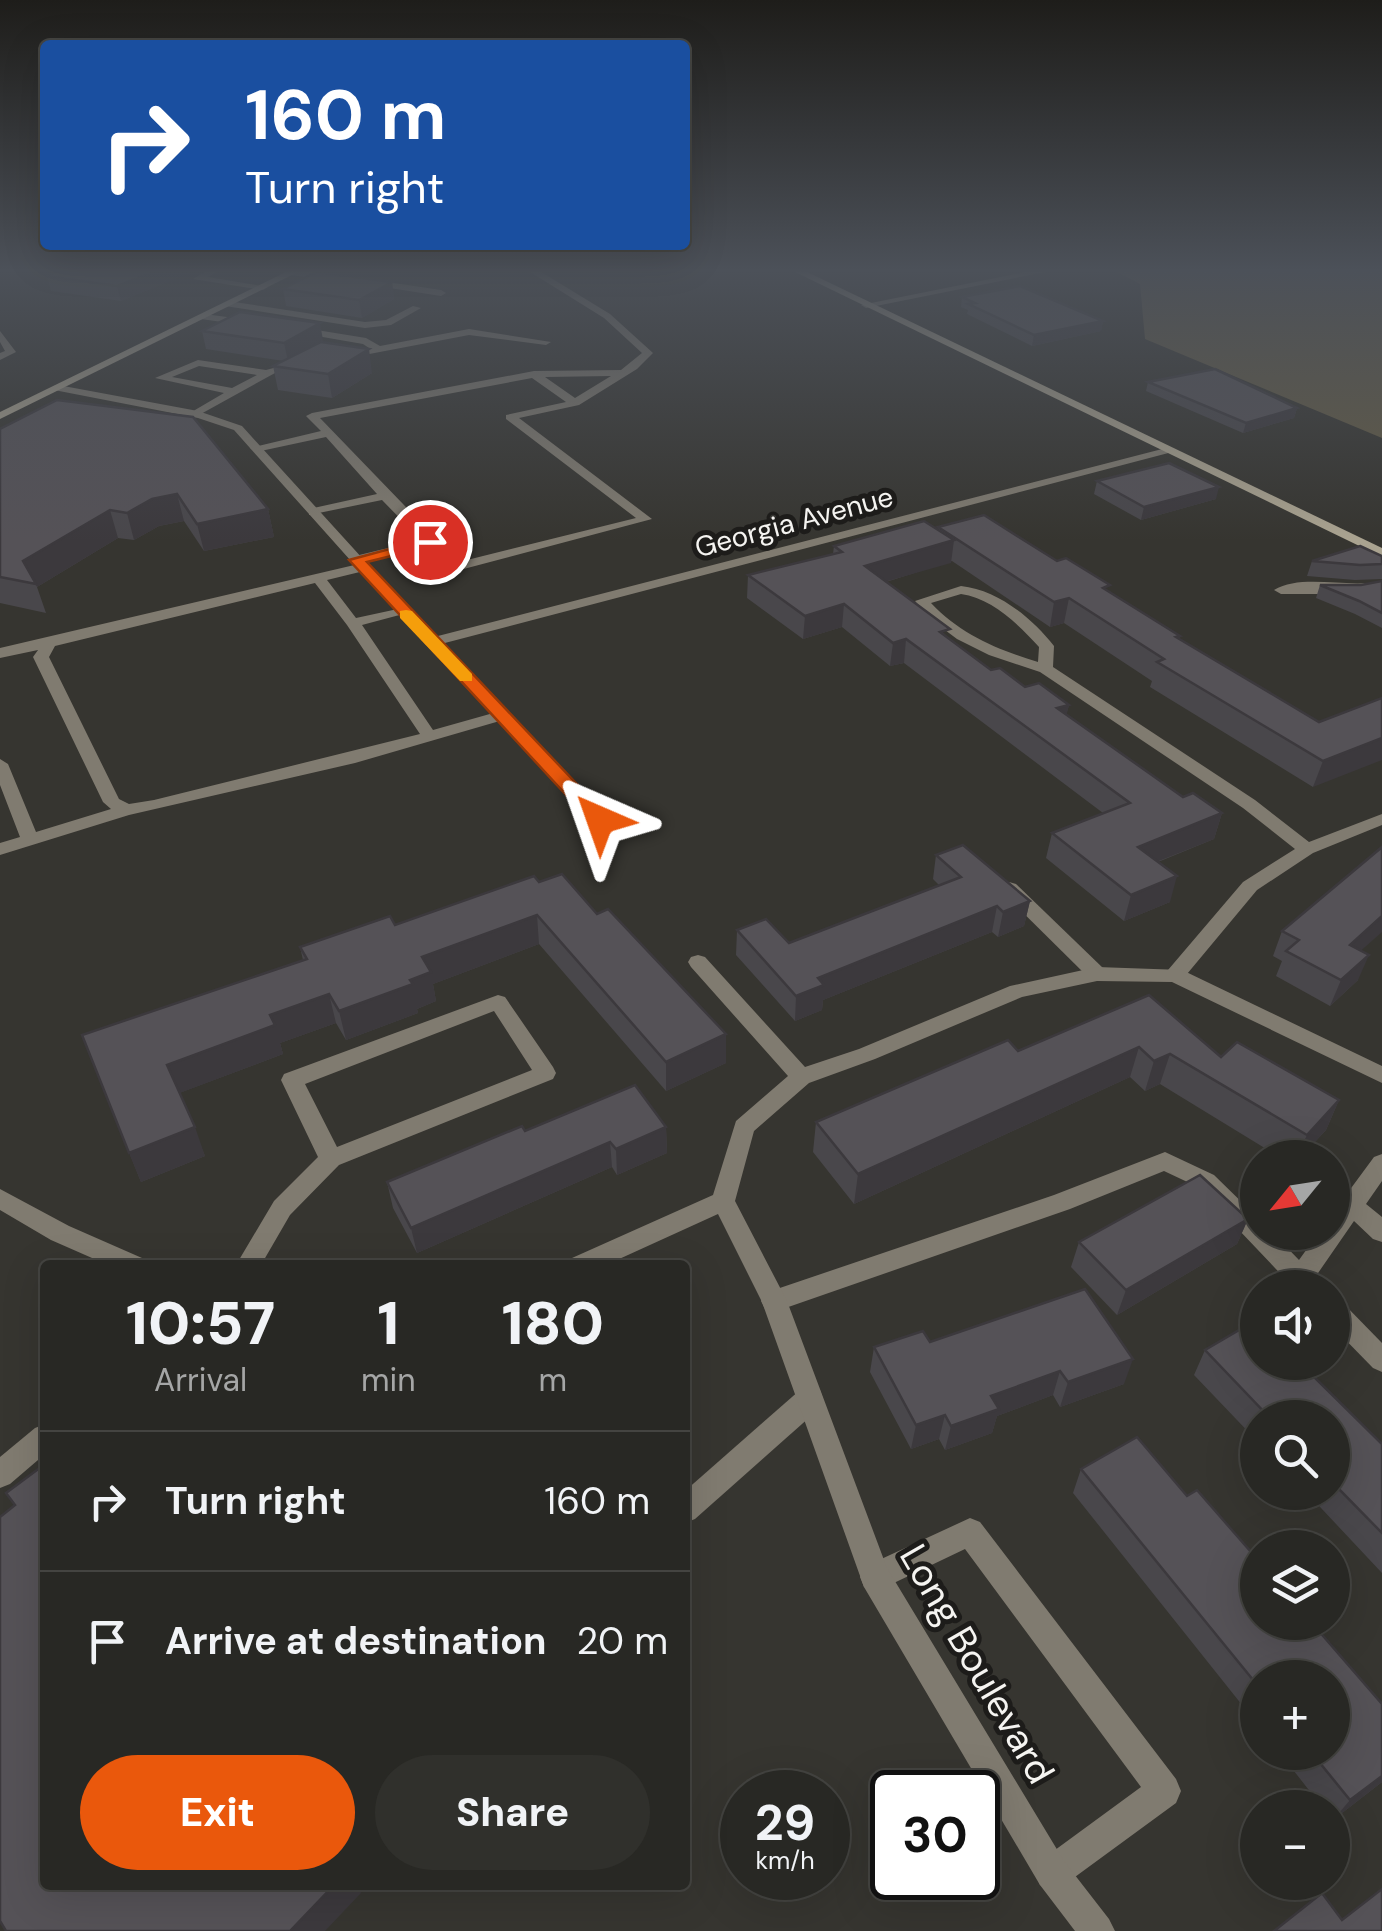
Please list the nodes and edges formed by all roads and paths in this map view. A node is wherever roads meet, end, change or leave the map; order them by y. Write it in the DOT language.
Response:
graph roads {
  1 [pos="115,360"];
  2 [pos="638,360"];
  3 [pos="981,360"];
  4 [pos="312,362"];
  5 [pos="267,373"];
  6 [pos="534,374"];
  7 [pos="622,374"];
  8 [pos="58,388"];
  9 [pos="234,392"];
  10 [pos="575,402"];
  11 [pos="126,403"];
  12 [pos="88,412"];
  13 [pos="199,412"];
  14 [pos="0,416"];
  15 [pos="329,433"];
  16 [pos="256,448"];
  17 [pos="1170,451"];
  18 [pos="385,496"];
  19 [pos="314,512"];
  20 [pos="430,542"];
  21 [pos="1382,554"];
  22 [pos="360,564"];
  23 [pos="318,578"];
  24 [pos="1382,585"];
  25 [pos="1280,590"];
  26 [pos="402,610"];
  27 [pos="353,624"];
  28 [pos="430,642"];
  29 [pos="50,643"];
  30 [pos="0,653"];
  31 [pos="1045,669"];
  32 [pos="504,716"];
  33 [pos="430,736"];
  34 [pos="0,764"];
  35 [pos="126,810"];
  36 [pos="1382,819"];
  37 [pos="600,820"];
  38 [pos="30,839"];
  39 [pos="0,849"];
  40 [pos="1307,849"];
  41 [pos="994,874"];
  42 [pos="698,962"];
  43 [pos="1097,974"];
  44 [pos="1175,975"];
  45 [pos="1382,1075"];
  46 [pos="801,1076"];
  47 [pos="331,1159"];
  48 [pos="1382,1163"];
  49 [pos="0,1198"];
  50 [pos="723,1201"];
  51 [pos="1352,1206"];
  52 [pos="1382,1232"];
  53 [pos="122,1260"];
  54 [pos="251,1260"];
  55 [pos="591,1260"];
  56 [pos="1294,1270"];
  57 [pos="1313,1270"];
  58 [pos="774,1301"];
  59 [pos="1350,1327"];
  60 [pos="1382,1360"];
  61 [pos="810,1399"];
  62 [pos="40,1441"];
  63 [pos="0,1475"];
  64 [pos="690,1505"];
  65 [pos="875,1577"];
  66 [pos="1052,1873"];
  67 [pos="1097,1931"];
  1 -- 8 [label="street"];
  2 -- 7 [label="street"];
  3 -- 17 [label="street"];
  4 -- 5 [label="street"];
  5 -- 9 [label="street"];
  5 -- 9 [label="street"];
  6 -- 7 [label="street"];
  6 -- 10 [label="street"];
  6 -- 15 [label="street"];
  7 -- 10 [label="street"];
  8 -- 11 [label="street"];
  8 -- 14 [label="street"];
  9 -- 13 [label="street"];
  10 -- 20 [label="street"];
  11 -- 12 [label="street"];
  11 -- 13 [label="street"];
  13 -- 16 [label="street"];
  15 -- 16 [label="street"];
  15 -- 18 [label="street"];
  16 -- 19 [label="street"];
  17 -- 21 [label="street"];
  17 -- 28 [label="street, Georgia Avenue"];
  18 -- 19 [label="street"];
  18 -- 20 [label="street"];
  19 -- 22 [label="street"];
  20 -- 22 [label="street"];
  22 -- 23 [label="street"];
  22 -- 26 [label="street"];
  23 -- 27 [label="street"];
  23 -- 29 [label="street"];
  24 -- 25 [label="street"];
  26 -- 27 [label="street"];
  26 -- 28 [label="street"];
  27 -- 33 [label="street"];
  28 -- 32 [label="street"];
  29 -- 30 [label="street"];
  29 -- 35 [label="street"];
  31 -- 31 [label="street"];
  31 -- 40 [label="street"];
  32 -- 33 [label="street"];
  32 -- 37 [label="street"];
  33 -- 35 [label="street"];
  34 -- 38 [label="street"];
  35 -- 38 [label="street"];
  36 -- 40 [label="street"];
  38 -- 39 [label="street"];
  40 -- 44 [label="street"];
  41 -- 43 [label="street"];
  42 -- 46 [label="street"];
  43 -- 44 [label="street"];
  43 -- 46 [label="street"];
  44 -- 45 [label="street"];
  46 -- 50 [label="street"];
  47 -- 47 [label="street"];
  47 -- 54 [label="street"];
  48 -- 51 [label="street"];
  49 -- 53 [label="street"];
  50 -- 55 [label="street"];
  50 -- 58 [label="street, Long Boulevard"];
  51 -- 52 [label="street"];
  51 -- 57 [label="street"];
  56 -- 58 [label="street"];
  58 -- 61 [label="street, Long Boulevard"];
  59 -- 60 [label="street"];
  61 -- 64 [label="street"];
  61 -- 65 [label="street, Long Boulevard"];
  62 -- 63 [label="street"];
  65 -- 66 [label="street, Long Boulevard"];
  65 -- 66 [label="street"];
  66 -- 67 [label="street, Long Boulevard"];
}
